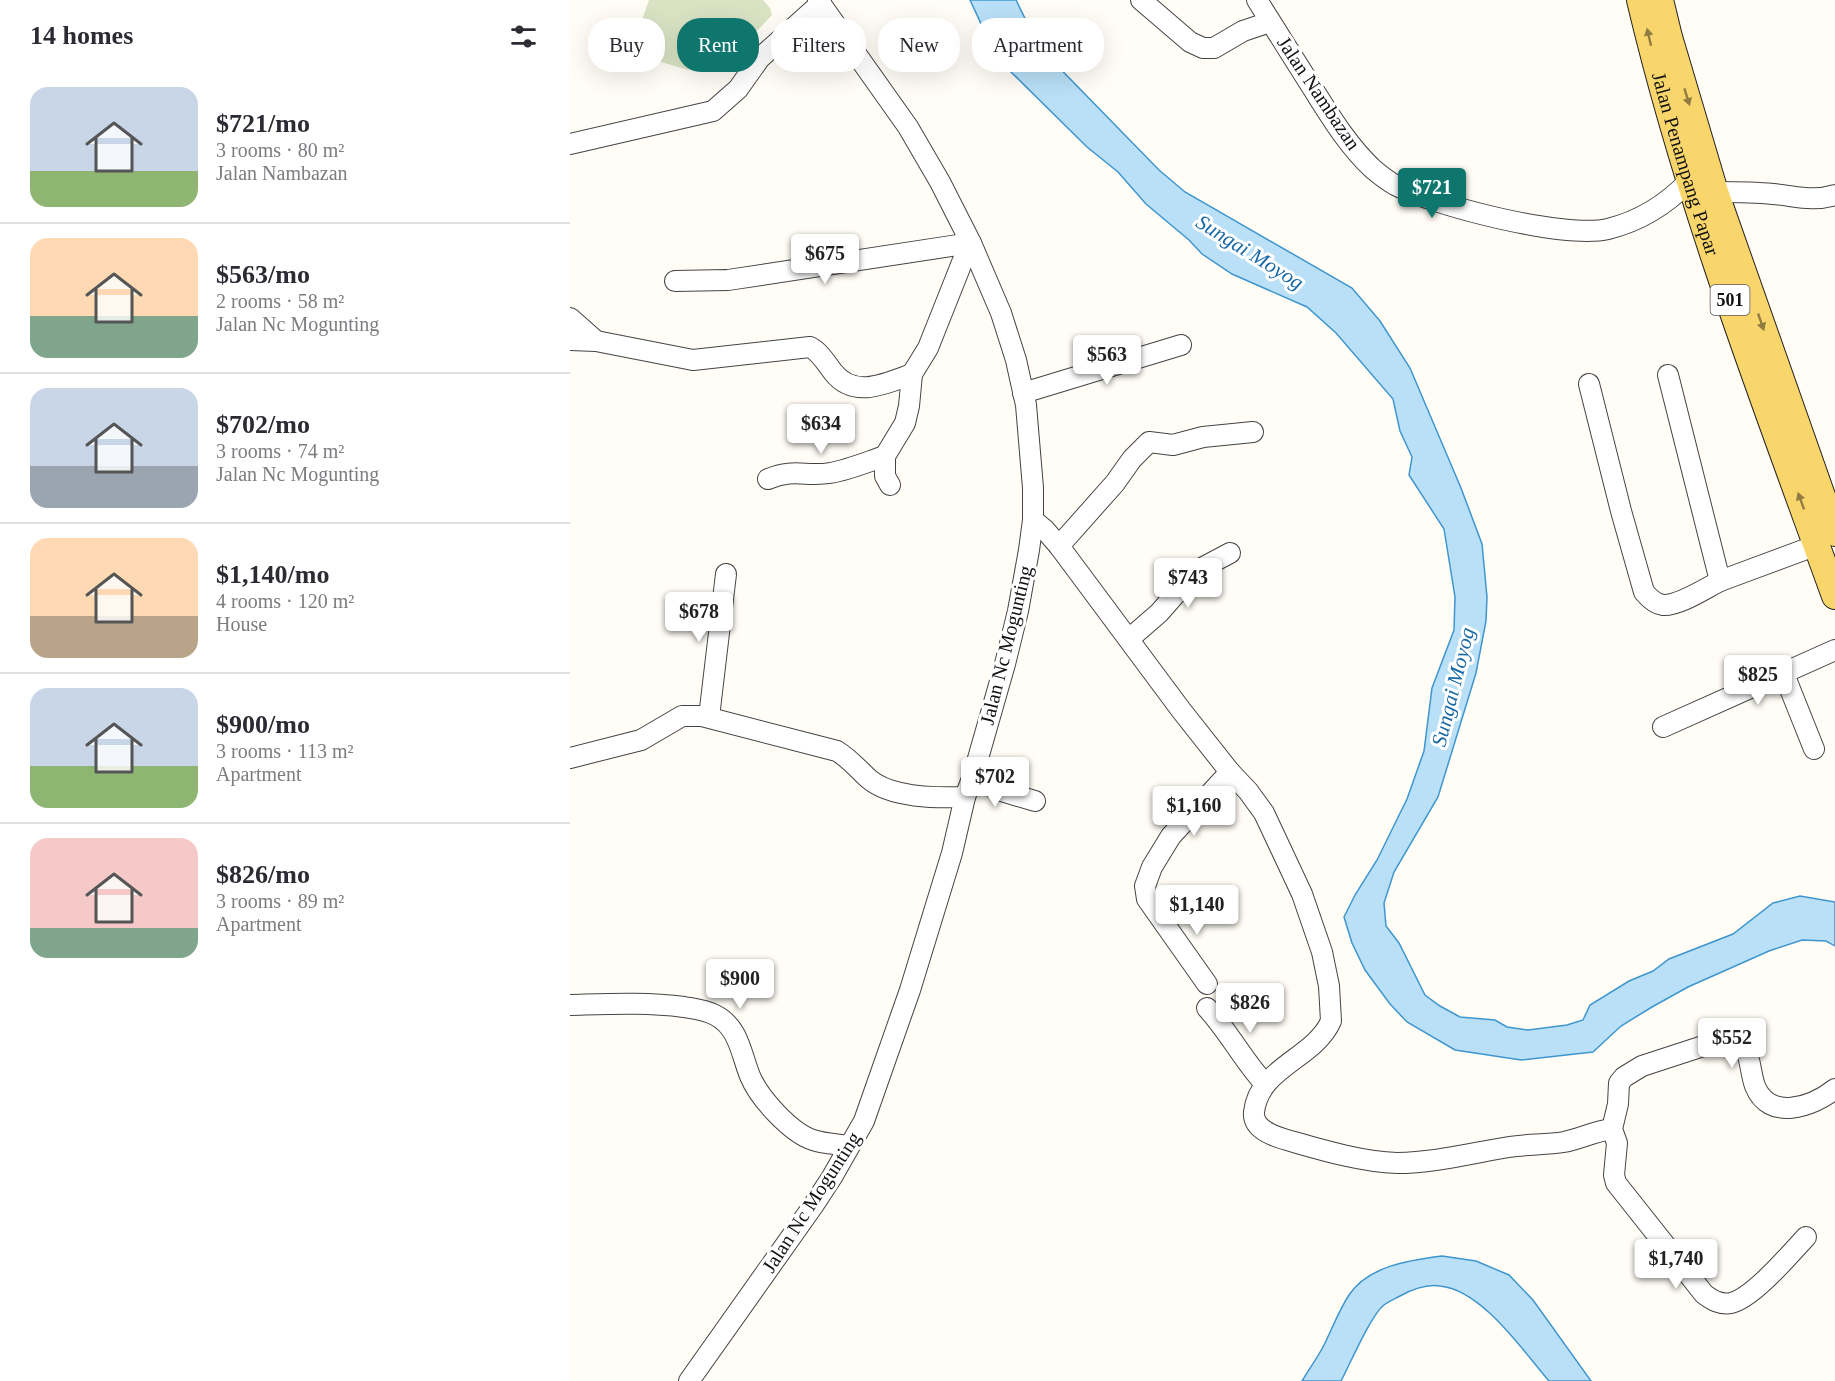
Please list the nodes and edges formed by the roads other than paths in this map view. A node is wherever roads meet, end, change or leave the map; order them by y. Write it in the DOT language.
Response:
graph roads {
  1 [pos="1141,0"];
  2 [pos="1257,0"];
  3 [pos="1640,0"];
  4 [pos="1660,0"];
  5 [pos="819,2"];
  6 [pos="1270,22"];
  7 [pos="570,144"];
  8 [pos="1689,181"];
  9 [pos="1715,192"];
  10 [pos="1835,195"];
  11 [pos="973,247"];
  12 [pos="675,281"];
  13 [pos="570,318"];
  14 [pos="570,340"];
  15 [pos="596,341"];
  16 [pos="1181,345"];
  17 [pos="912,374"];
  18 [pos="1668,375"];
  19 [pos="1589,384"];
  20 [pos="1023,393"];
  21 [pos="1253,432"];
  22 [pos="885,456"];
  23 [pos="768,479"];
  24 [pos="890,485"];
  25 [pos="1033,520"];
  26 [pos="1826,539"];
  27 [pos="1059,546"];
  28 [pos="1230,553"];
  29 [pos="726,574"];
  30 [pos="1720,581"];
  31 [pos="1835,596"];
  32 [pos="1129,639"];
  33 [pos="1835,650"];
  34 [pos="1784,674"];
  35 [pos="709,717"];
  36 [pos="1663,727"];
  37 [pos="1814,749"];
  38 [pos="570,758"];
  39 [pos="1230,772"];
  40 [pos="973,776"];
  41 [pos="965,797"];
  42 [pos="1035,801"];
  43 [pos="1207,984"];
  44 [pos="570,1005"];
  45 [pos="1207,1008"];
  46 [pos="1265,1084"];
  47 [pos="1835,1089"];
  48 [pos="1612,1129"];
  49 [pos="849,1146"];
  50 [pos="1806,1237"];
  51 [pos="689,1381"];
  1 -- 6 [label="street"];
  2 -- 6 [label="street, Jalan Nambazan"];
  8 -- 3 [label="main road, Jalan Penampang Papar / 501, one-way"];
  4 -- 9 [label="main road, Jalan Penampang Papar / 501, one-way"];
  5 -- 7 [label="street"];
  5 -- 11 [label="street, Jalan Nc Mogunting"];
  6 -- 8 [label="street, Jalan Nambazan"];
  26 -- 8 [label="main road, Jalan Penampang Papar / 501, one-way"];
  9 -- 10 [label="street"];
  9 -- 26 [label="main road, Jalan Penampang Papar / 501, one-way"];
  11 -- 12 [label="street"];
  11 -- 17 [label="street"];
  11 -- 20 [label="street, Jalan Nc Mogunting"];
  13 -- 15 [label="street"];
  14 -- 15 [label="street"];
  15 -- 17 [label="street"];
  16 -- 20 [label="street"];
  17 -- 22 [label="street"];
  18 -- 30 [label="street"];
  19 -- 30 [label="street"];
  20 -- 25 [label="street, Jalan Nc Mogunting"];
  21 -- 27 [label="street"];
  22 -- 23 [label="street"];
  22 -- 24 [label="street"];
  25 -- 27 [label="street"];
  25 -- 40 [label="street, Jalan Nc Mogunting"];
  26 -- 30 [label="street"];
  26 -- 31 [label="main road, Jalan Penampang Papar / 501"];
  27 -- 32 [label="street"];
  28 -- 32 [label="street"];
  29 -- 35 [label="street"];
  32 -- 39 [label="street"];
  33 -- 34 [label="street"];
  34 -- 36 [label="street"];
  34 -- 37 [label="street"];
  35 -- 38 [label="street"];
  35 -- 41 [label="street"];
  39 -- 43 [label="street"];
  39 -- 46 [label="street"];
  40 -- 41 [label="street, Jalan Nc Mogunting"];
  40 -- 42 [label="street"];
  41 -- 49 [label="street, Jalan Nc Mogunting"];
  44 -- 49 [label="street"];
  45 -- 46 [label="street"];
  46 -- 48 [label="street"];
  47 -- 48 [label="street"];
  48 -- 50 [label="street"];
  49 -- 51 [label="street, Jalan Nc Mogunting"];
}
